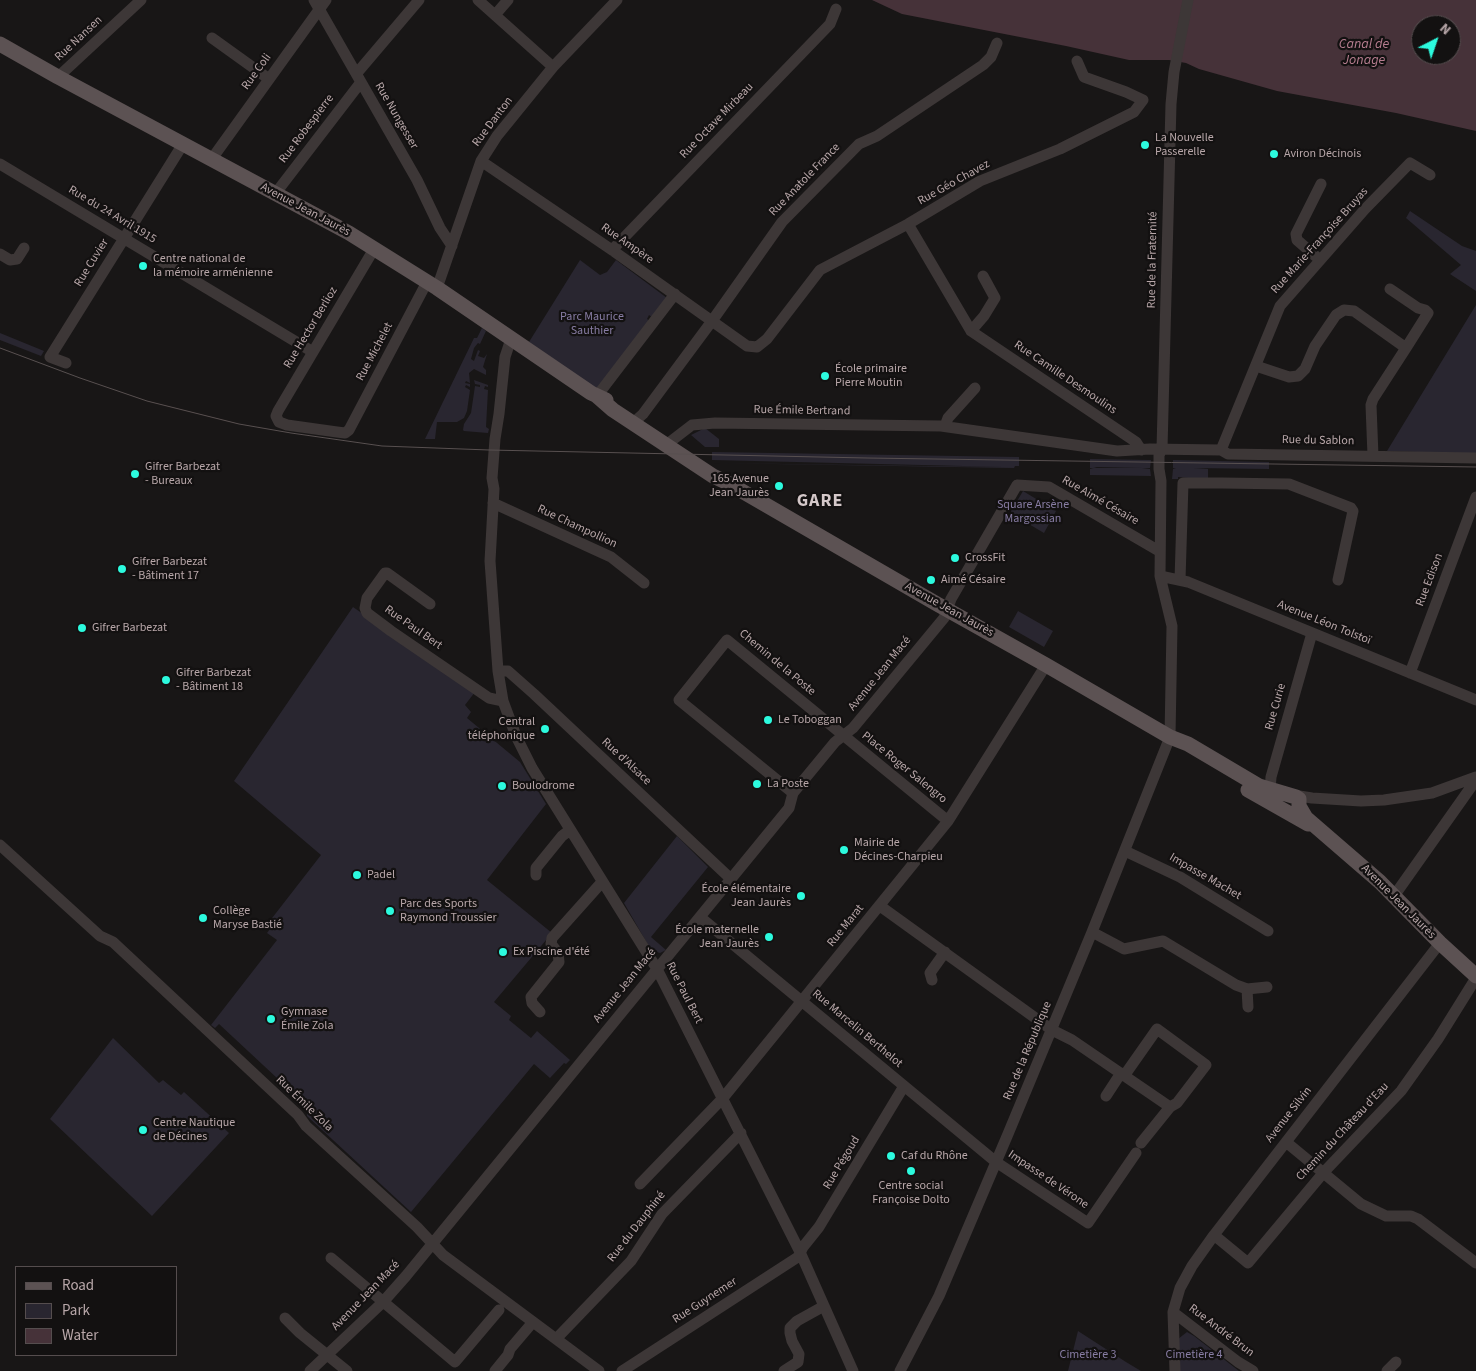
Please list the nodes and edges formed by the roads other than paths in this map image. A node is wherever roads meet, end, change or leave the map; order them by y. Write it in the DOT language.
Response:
graph roads {
  1 [pos="141,0"];
  2 [pos="326,0"];
  3 [pos="419,0"];
  4 [pos="479,0"];
  5 [pos="508,0"];
  6 [pos="618,0"];
  7 [pos="1188,0"];
  8 [pos="316,5"];
  9 [pos="836,9"];
  10 [pos="495,15"];
  11 [pos="212,38"];
  12 [pos="996,43"];
  13 [pos="0,44"];
  14 [pos="1077,61"];
  15 [pos="553,67"];
  16 [pos="58,77"];
  17 [pos="359,78"];
  18 [pos="269,79"];
  19 [pos="183,144"];
  20 [pos="211,160"];
  21 [pos="481,161"];
  22 [pos="0,164"];
  23 [pos="1430,175"];
  24 [pos="1321,184"];
  25 [pos="275,194"];
  26 [pos="908,224"];
  27 [pos="124,238"];
  28 [pos="452,246"];
  29 [pos="24,248"];
  30 [pos="374,249"];
  31 [pos="612,250"];
  32 [pos="0,254"];
  33 [pos="1320,260"];
  34 [pos="983,276"];
  35 [pos="432,285"];
  36 [pos="1390,289"];
  37 [pos="675,294"];
  38 [pos="712,321"];
  39 [pos="971,331"];
  40 [pos="511,339"];
  41 [pos="757,347"];
  42 [pos="1406,348"];
  43 [pos="312,352"];
  44 [pos="66,363"];
  45 [pos="1256,366"];
  46 [pos="975,388"];
  47 [pos="597,396"];
  48 [pos="636,421"];
  49 [pos="279,422"];
  50 [pos="945,426"];
  51 [pos="669,443"];
  52 [pos="1162,449"];
  53 [pos="1141,450"];
  54 [pos="1221,450"];
  55 [pos="1372,456"];
  56 [pos="1476,458"];
  57 [pos="1476,497"];
  58 [pos="493,503"];
  59 [pos="1159,551"];
  60 [pos="1160,576"];
  61 [pos="1180,580"];
  62 [pos="1338,580"];
  63 [pos="644,583"];
  64 [pos="430,604"];
  65 [pos="948,610"];
  66 [pos="1312,633"];
  67 [pos="1046,664"];
  68 [pos="498,671"];
  69 [pos="1410,673"];
  70 [pos="1476,700"];
  71 [pos="503,701"];
  72 [pos="843,736"];
  73 [pos="1170,737"];
  74 [pos="1476,779"];
  75 [pos="1270,790"];
  76 [pos="793,793"];
  77 [pos="1292,804"];
  78 [pos="948,821"];
  79 [pos="570,830"];
  80 [pos="0,845"];
  81 [pos="1125,851"];
  82 [pos="536,875"];
  83 [pos="731,879"];
  84 [pos="602,882"];
  85 [pos="1394,896"];
  86 [pos="880,906"];
  87 [pos="700,917"];
  88 [pos="1268,931"];
  89 [pos="1092,932"];
  90 [pos="1440,944"];
  91 [pos="945,952"];
  92 [pos="657,969"];
  93 [pos="1476,977"];
  94 [pos="932,980"];
  95 [pos="1267,987"];
  96 [pos="1247,989"];
  97 [pos="803,1002"];
  98 [pos="1248,1007"];
  99 [pos="540,1012"];
  100 [pos="1052,1030"];
  101 [pos="1123,1074"];
  102 [pos="904,1086"];
  103 [pos="1106,1096"];
  104 [pos="722,1098"];
  105 [pos="1170,1107"];
  106 [pos="741,1133"];
  107 [pos="1286,1142"];
  108 [pos="996,1162"];
  109 [pos="1324,1172"];
  110 [pos="640,1184"];
  111 [pos="1214,1235"];
  112 [pos="432,1243"];
  113 [pos="800,1252"];
  114 [pos="331,1258"];
  115 [pos="1476,1263"];
  116 [pos="383,1302"];
  117 [pos="824,1306"];
  118 [pos="499,1310"];
  119 [pos="1173,1312"];
  120 [pos="285,1318"];
  121 [pos="533,1322"];
  122 [pos="556,1339"];
  123 [pos="328,1355"];
  124 [pos="1396,1362"];
  125 [pos="310,1371"];
  126 [pos="347,1371"];
  127 [pos="495,1371"];
  128 [pos="599,1371"];
  129 [pos="622,1371"];
  130 [pos="784,1371"];
  131 [pos="853,1371"];
  132 [pos="900,1371"];
  133 [pos="1175,1371"];
  134 [pos="1253,1371"];
  135 [pos="1387,1371"];
  1 -- 16 [label="street, Rue Nansen"];
  2 -- 8 [label="street, Rue Coli"];
  3 -- 17 [label="street, Rue Robespierre"];
  4 -- 10 [label="street"];
  5 -- 10 [label="street"];
  6 -- 15 [label="street, Rue Danton"];
  7 -- 52 [label="street, Rue de la Fraternité"];
  8 -- 17 [label="street, Rue Nungesser"];
  8 -- 18 [label="street, Rue Coli"];
  9 -- 31 [label="street, Rue Octave Mirbeau"];
  10 -- 15 [label="street"];
  11 -- 18 [label="street"];
  12 -- 38 [label="street, Rue Anatole France"];
  13 -- 16 [label="main road, Avenue Jean Jaurès"];
  14 -- 26 [label="street, Rue Géo Chavez"];
  15 -- 21 [label="street, Rue Danton"];
  16 -- 19 [label="main road, Avenue Jean Jaurès"];
  17 -- 25 [label="street, Rue Robespierre"];
  17 -- 28 [label="street, Rue Nungesser"];
  18 -- 20 [label="street, Rue Coli"];
  19 -- 20 [label="main road, Avenue Jean Jaurès"];
  19 -- 27 [label="street, Rue Cuvier"];
  20 -- 25 [label="main road, Avenue Jean Jaurès"];
  21 -- 28 [label="street, Rue Danton"];
  21 -- 31 [label="street, Rue Ampère"];
  22 -- 27 [label="street, Rue du 24 Avril 1915"];
  23 -- 33 [label="street, Rue Marie-Françoise Bruyas"];
  24 -- 33 [label="street"];
  25 -- 30 [label="main road, Avenue Jean Jaurès"];
  26 -- 39 [label="street, Rue Camille Desmoulins"];
  26 -- 41 [label="street, Rue Géo Chavez"];
  27 -- 43 [label="street, Rue du 24 Avril 1915"];
  27 -- 44 [label="street, Rue Cuvier"];
  28 -- 35 [label="street, Rue Danton"];
  29 -- 32 [label="street"];
  30 -- 35 [label="main road, Avenue Jean Jaurès"];
  30 -- 43 [label="street, Rue Hector Berlioz"];
  31 -- 37 [label="street, Rue Ampère"];
  33 -- 45 [label="street, Rue Marie-Françoise Bruyas"];
  34 -- 39 [label="street"];
  35 -- 40 [label="main road, Avenue Jean Jaurès"];
  35 -- 49 [label="street, Rue Michelet"];
  36 -- 42 [label="street"];
  37 -- 38 [label="street, Rue Ampère"];
  37 -- 47 [label="street"];
  38 -- 41 [label="street, Rue Ampère"];
  38 -- 48 [label="street, Rue Anatole France"];
  39 -- 53 [label="street, Rue Camille Desmoulins"];
  40 -- 47 [label="main road, Avenue Jean Jaurès"];
  40 -- 58 [label="street, Rue Paul Bert"];
  42 -- 45 [label="street"];
  42 -- 55 [label="street"];
  43 -- 49 [label="street, Rue Hector Berlioz"];
  45 -- 54 [label="street, Rue Marie-Françoise Bruyas"];
  46 -- 50 [label="street"];
  47 -- 48 [label="main road, Avenue Jean Jaurès"];
  48 -- 51 [label="main road, Avenue Jean Jaurès"];
  50 -- 51 [label="street, Rue Émile Bertrand"];
  50 -- 53 [label="street, Rue Émile Bertrand"];
  51 -- 65 [label="main road, Avenue Jean Jaurès"];
  52 -- 53 [label="street, Rue Émile Bertrand"];
  52 -- 54 [label="street, Rue du Sablon"];
  52 -- 59 [label="street, Rue de la Fraternité"];
  54 -- 55 [label="street, Rue du Sablon"];
  55 -- 56 [label="street, Rue du Sablon"];
  57 -- 69 [label="street, Rue Edison"];
  58 -- 63 [label="street, Rue Champollion"];
  58 -- 68 [label="street, Rue Paul Bert"];
  59 -- 60 [label="street, Rue de la Fraternité"];
  59 -- 65 [label="street, Rue Aimé Césaire"];
  60 -- 61 [label="street, Avenue Léon Tolstoï"];
  60 -- 73 [label="street, Rue de la Fraternité"];
  61 -- 62 [label="street"];
  61 -- 66 [label="street, Avenue Léon Tolstoï"];
  64 -- 71 [label="street, Rue Paul Bert"];
  65 -- 67 [label="main road, Avenue Jean Jaurès"];
  65 -- 72 [label="street, Avenue Jean Macé"];
  66 -- 69 [label="street, Avenue Léon Tolstoï"];
  66 -- 75 [label="street, Rue Curie"];
  67 -- 73 [label="main road, Avenue Jean Jaurès"];
  67 -- 78 [label="street, Rue Marat"];
  68 -- 71 [label="street, Rue Paul Bert"];
  68 -- 83 [label="street, Rue d'Alsace"];
  69 -- 70 [label="street, Avenue Léon Tolstoï"];
  71 -- 79 [label="street, Rue Paul Bert"];
  72 -- 76 [label="street, Avenue Jean Macé"];
  72 -- 76 [label="street, Chemin de la Poste"];
  72 -- 78 [label="street, Place Roger Salengro"];
  73 -- 75 [label="main road, Avenue Jean Jaurès"];
  73 -- 77 [label="main road, Avenue Jean Jaurès"];
  73 -- 81 [label="street, Rue de la République"];
  74 -- 77 [label="street"];
  74 -- 85 [label="street"];
  75 -- 77 [label="main road, Avenue Jean Jaurès"];
  76 -- 83 [label="street, Avenue Jean Macé"];
  77 -- 85 [label="main road, Avenue Jean Jaurès"];
  78 -- 86 [label="street, Rue Marat"];
  79 -- 82 [label="street"];
  79 -- 84 [label="street, Rue Paul Bert"];
  80 -- 112 [label="street, Rue Émile Zola"];
  81 -- 88 [label="street, Impasse Machet"];
  81 -- 89 [label="street, Rue de la République"];
  83 -- 87 [label="street, Avenue Jean Macé"];
  84 -- 92 [label="street, Rue Paul Bert"];
  84 -- 99 [label="street"];
  85 -- 90 [label="main road, Avenue Jean Jaurès"];
  86 -- 91 [label="street"];
  86 -- 97 [label="street, Rue Marat"];
  87 -- 92 [label="street, Avenue Jean Macé"];
  87 -- 97 [label="street, Rue Marcelin Berthelot"];
  89 -- 96 [label="street"];
  89 -- 100 [label="street, Rue de la République"];
  90 -- 93 [label="main road, Avenue Jean Jaurès"];
  90 -- 107 [label="street, Avenue Silvin"];
  91 -- 94 [label="street"];
  91 -- 100 [label="street"];
  92 -- 104 [label="street, Rue Paul Bert"];
  92 -- 112 [label="street, Avenue Jean Macé"];
  93 -- 109 [label="street, Chemin du Château d'Eau"];
  95 -- 96 [label="street"];
  96 -- 98 [label="street"];
  97 -- 102 [label="street, Rue Marcelin Berthelot"];
  97 -- 104 [label="street, Rue Marat"];
  100 -- 101 [label="street"];
  100 -- 108 [label="street, Rue de la République"];
  101 -- 103 [label="street"];
  101 -- 105 [label="street"];
  101 -- 105 [label="street"];
  102 -- 108 [label="street, Rue Marcelin Berthelot"];
  102 -- 113 [label="street, Rue Pégoud"];
  104 -- 106 [label="street, Rue Paul Bert"];
  104 -- 110 [label="street, Rue Marat"];
  105 -- 108 [label="street, Impasse de Vérone"];
  106 -- 113 [label="street, Rue Paul Bert"];
  106 -- 122 [label="street, Rue du Dauphiné"];
  107 -- 109 [label="street"];
  107 -- 111 [label="street, Avenue Silvin"];
  108 -- 132 [label="street, Rue de la République"];
  109 -- 111 [label="street, Chemin du Château d'Eau"];
  109 -- 115 [label="street"];
  111 -- 119 [label="street, Avenue Silvin"];
  112 -- 116 [label="street, Avenue Jean Macé"];
  112 -- 121 [label="street, Rue Émile Zola"];
  113 -- 117 [label="street, Rue Paul Bert"];
  113 -- 129 [label="street, Rue Guynemer"];
  114 -- 116 [label="street"];
  116 -- 118 [label="street"];
  116 -- 123 [label="street, Avenue Jean Macé"];
  117 -- 130 [label="street"];
  117 -- 131 [label="street, Rue Paul Bert"];
  119 -- 133 [label="street, Avenue Silvin"];
  119 -- 134 [label="street, Rue André Brun"];
  120 -- 123 [label="street"];
  121 -- 122 [label="street, Rue Émile Zola"];
  121 -- 127 [label="street"];
  122 -- 128 [label="street, Rue Émile Zola"];
  123 -- 125 [label="street, Avenue Jean Macé"];
  123 -- 126 [label="street"];
  124 -- 135 [label="street"];
}
